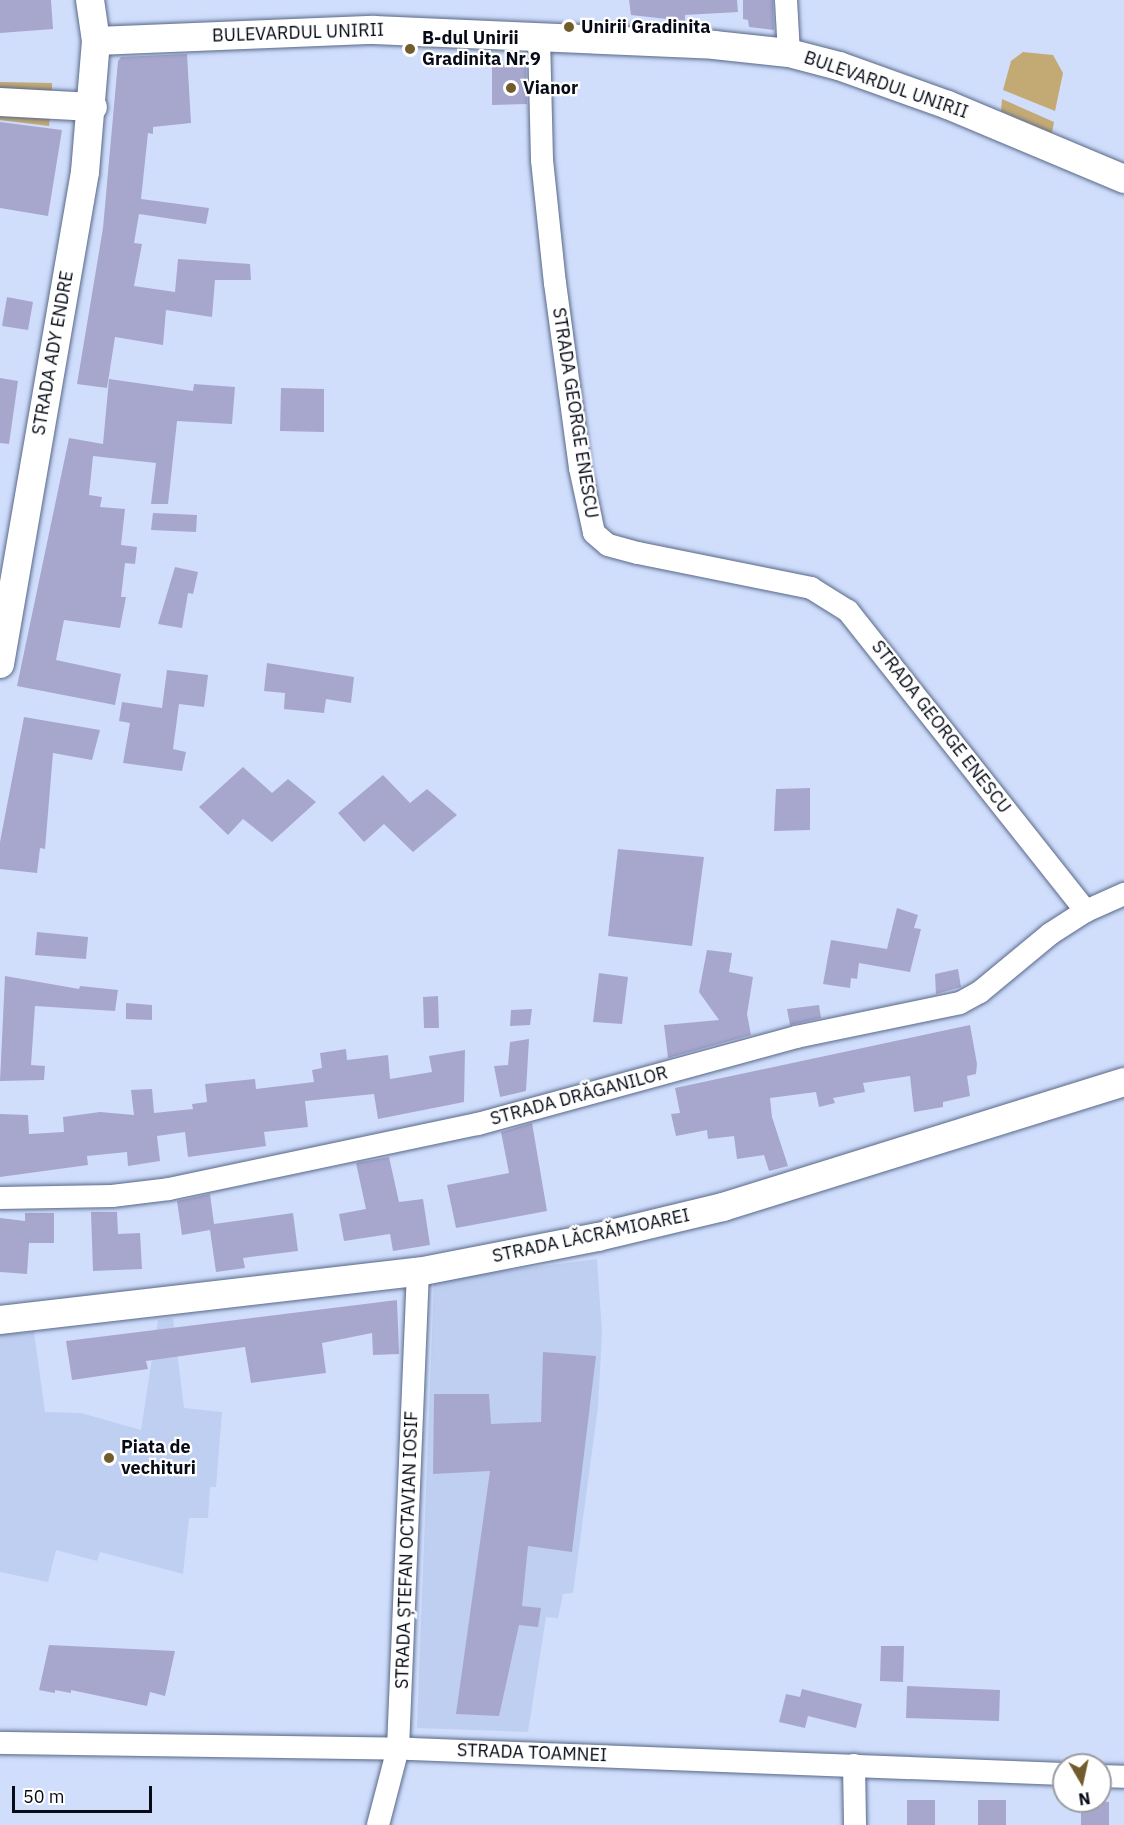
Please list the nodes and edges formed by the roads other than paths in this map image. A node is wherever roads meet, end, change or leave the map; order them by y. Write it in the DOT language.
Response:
graph roads {
  1 [pos="90,0"];
  2 [pos="786,0"];
  3 [pos="539,37"];
  4 [pos="96,41"];
  5 [pos="789,52"];
  6 [pos="0,102"];
  7 [pos="93,107"];
  8 [pos="1124,179"];
  9 [pos="0,664"];
  10 [pos="1124,894"];
  11 [pos="1086,911"];
  12 [pos="1124,1082"];
  13 [pos="0,1198"];
  14 [pos="417,1272"];
  15 [pos="0,1310"];
  16 [pos="41,1316"];
  17 [pos="0,1320"];
  18 [pos="0,1743"];
  19 [pos="398,1749"];
  20 [pos="854,1765"];
  21 [pos="1052,1773"];
  22 [pos="378,1825"];
  23 [pos="855,1825"];
  1 -- 4 [label="main road, STRADA ADY ENDRE"];
  2 -- 5 [label="street"];
  3 -- 4 [label="main road, BULEVARDUL UNIRII"];
  3 -- 5 [label="main road, BULEVARDUL UNIRII"];
  3 -- 11 [label="street, STRADA GEORGE ENESCU"];
  4 -- 7 [label="main road, STRADA ADY ENDRE"];
  5 -- 8 [label="main road, BULEVARDUL UNIRII"];
  6 -- 7 [label="main road"];
  7 -- 9 [label="main road, STRADA ADY ENDRE"];
  10 -- 11 [label="street, STRADA DRĂGANILOR"];
  11 -- 13 [label="street, STRADA DRĂGANILOR"];
  12 -- 14 [label="main road, STRADA LĂCRĂMIOAREI"];
  14 -- 16 [label="main road, STRADA LĂCRĂMIOAREI"];
  14 -- 19 [label="street, STRADA ȘTEFAN OCTAVIAN IOSIF"];
  15 -- 16 [label="main road, STRADA LĂCRĂMIOAREI"];
  16 -- 17 [label="main road, STRADA LĂCRĂMIOAREI"];
  18 -- 19 [label="street, STRADA TOAMNEI"];
  19 -- 20 [label="street, STRADA TOAMNEI"];
  19 -- 22 [label="street, STRADA ȘTEFAN OCTAVIAN IOSIF"];
  20 -- 21 [label="street, STRADA TOAMNEI"];
  20 -- 23 [label="street"];
}
